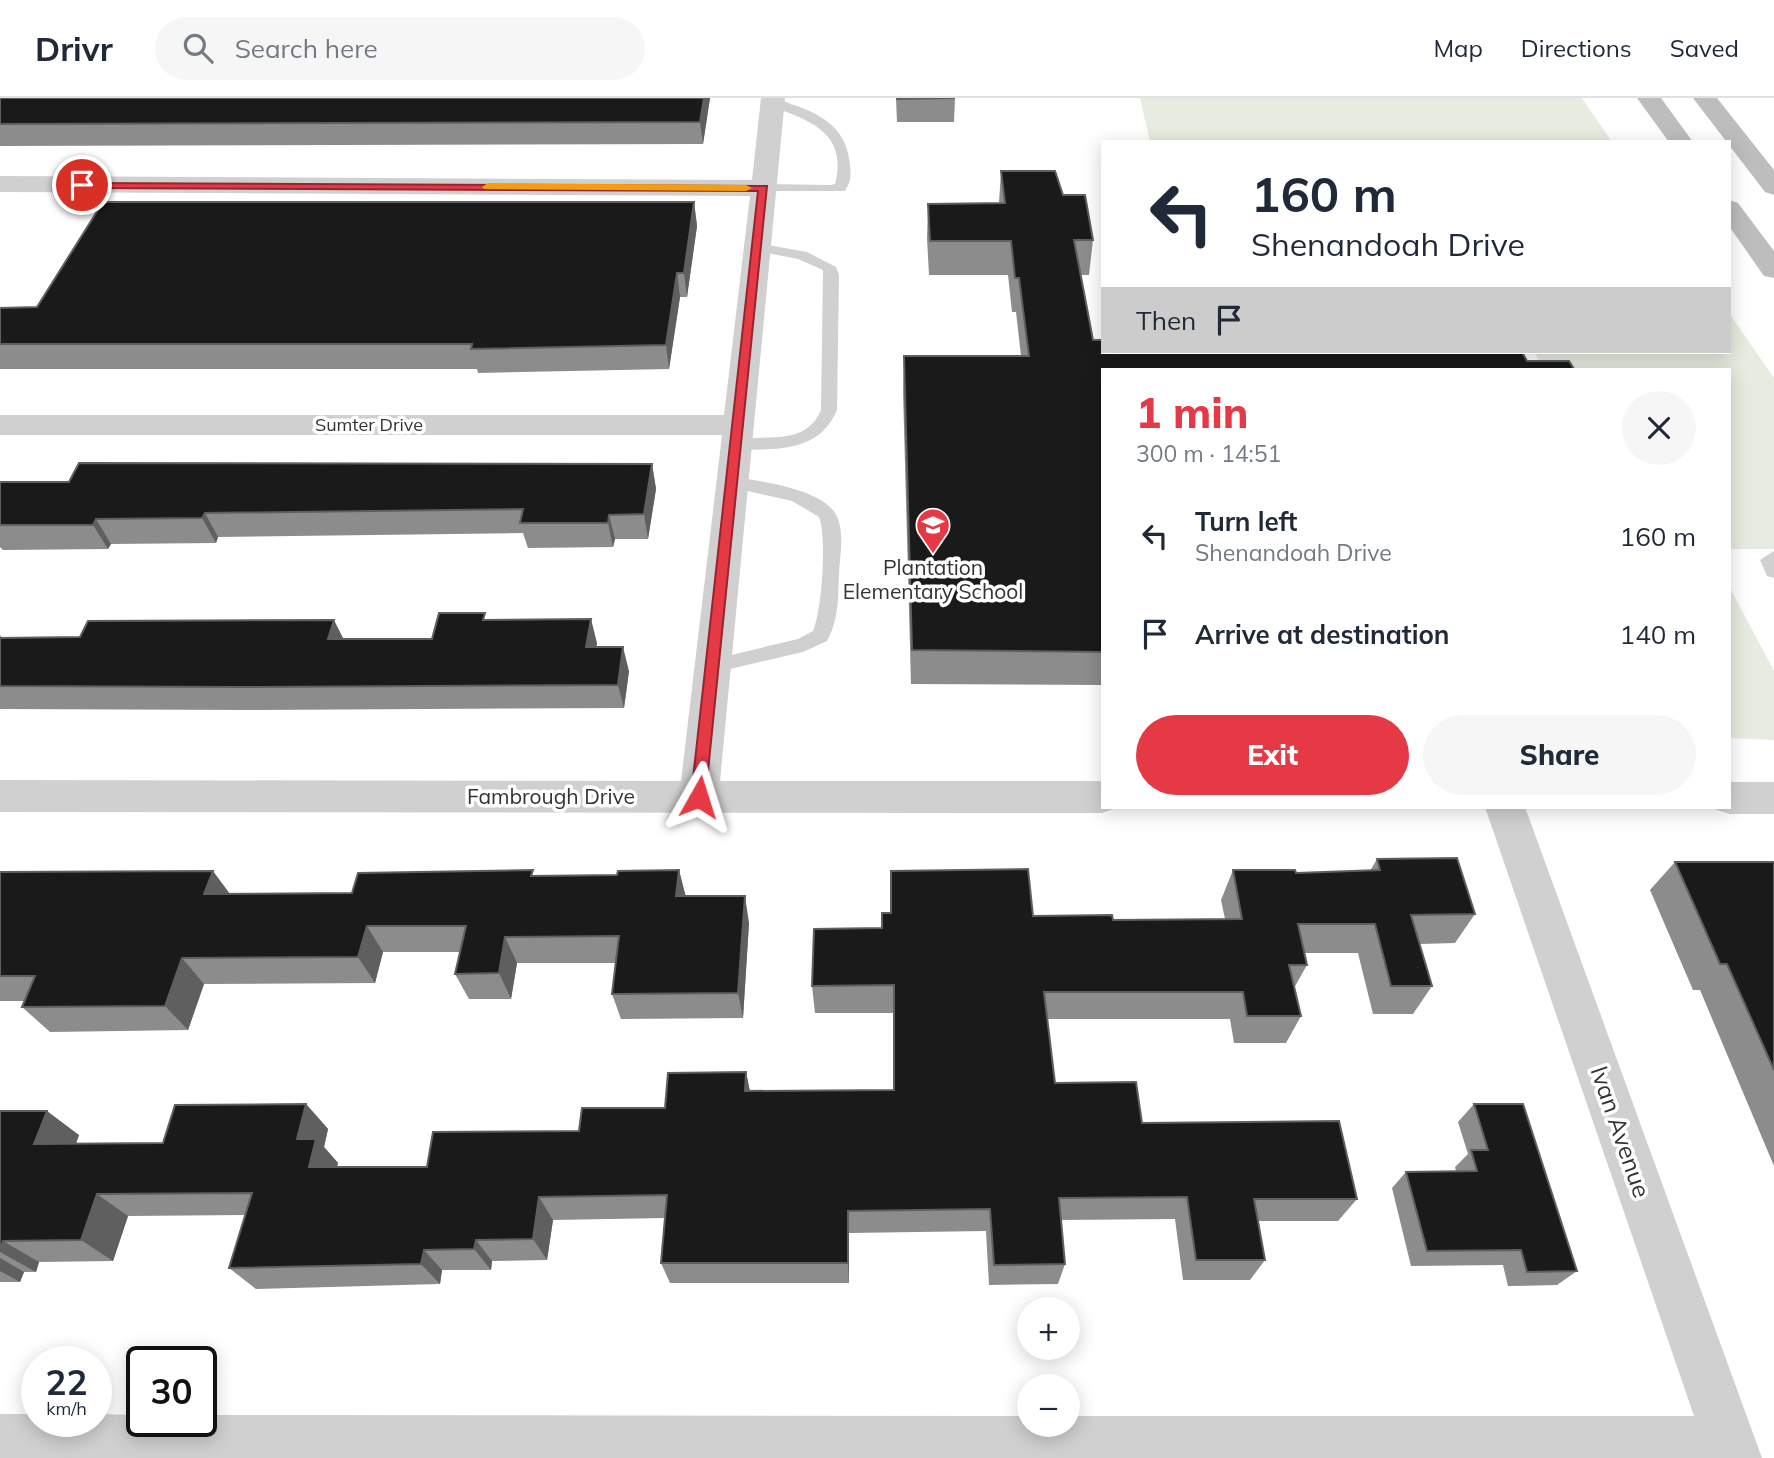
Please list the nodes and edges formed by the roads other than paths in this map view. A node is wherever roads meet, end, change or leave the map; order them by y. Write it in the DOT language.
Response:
graph roads {
  1 [pos="1649,98"];
  2 [pos="1705,98"];
  3 [pos="772,100"];
  4 [pos="1680,140"];
  5 [pos="0,184"];
  6 [pos="1774,187"];
  7 [pos="763,188"];
  8 [pos="1731,211"];
  9 [pos="757,247"];
  10 [pos="1774,270"];
  11 [pos="0,425"];
  12 [pos="737,435"];
  13 [pos="732,482"];
  14 [pos="1774,557"];
  15 [pos="1774,571"];
  16 [pos="713,666"];
  17 [pos="0,796"];
  18 [pos="699,797"];
  19 [pos="1101,797"];
  20 [pos="1731,798"];
  21 [pos="1774,798"];
  22 [pos="1506,809"];
  23 [pos="0,1441"];
  24 [pos="1732,1450"];
  1 -- 4 [label="main road"];
  2 -- 6 [label="main road"];
  3 -- 7 [label="street"];
  3 -- 7 [label="lane"];
  5 -- 7 [label="street"];
  7 -- 9 [label="street"];
  8 -- 10 [label="main road"];
  9 -- 12 [label="street"];
  9 -- 12 [label="lane"];
  11 -- 12 [label="street, Sumter Drive"];
  12 -- 13 [label="street"];
  13 -- 16 [label="street"];
  13 -- 16 [label="lane"];
  14 -- 15 [label="lane"];
  16 -- 18 [label="street"];
  17 -- 18 [label="street, Fambrough Drive"];
  18 -- 19 [label="street, Fambrough Drive"];
  20 -- 21 [label="street"];
  22 -- 24 [label="street, Ivan Avenue"];
  23 -- 24 [label="street"];
}
